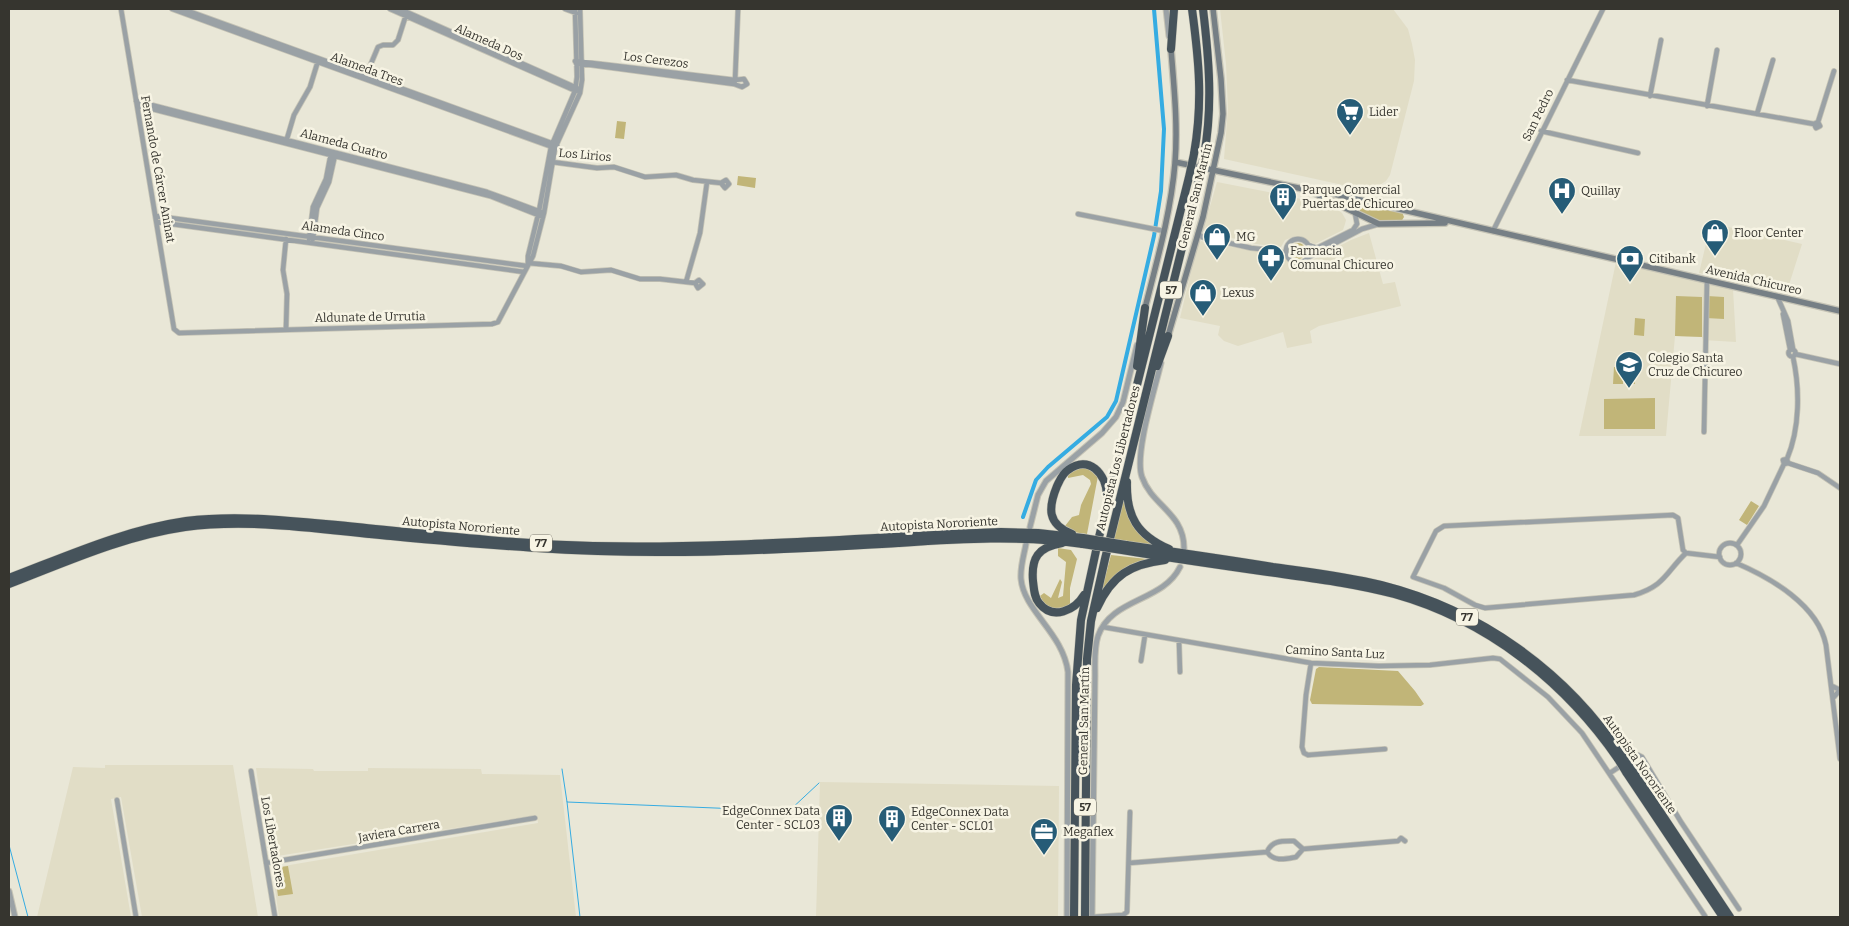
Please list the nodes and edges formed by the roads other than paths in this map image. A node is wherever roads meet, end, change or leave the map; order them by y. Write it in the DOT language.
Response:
graph roads {
  1 [pos="121,9"];
  2 [pos="172,9"];
  3 [pos="183,9"];
  4 [pos="390,9"];
  5 [pos="400,9"];
  6 [pos="565,9"];
  7 [pos="738,9"];
  8 [pos="1166,9"];
  9 [pos="1174,9"];
  10 [pos="1192,9"];
  11 [pos="1202,9"];
  12 [pos="1213,9"];
  13 [pos="1603,9"];
  14 [pos="576,11"];
  15 [pos="407,14"];
  16 [pos="1661,40"];
  17 [pos="1171,49"];
  18 [pos="1717,50"];
  19 [pos="319,60"];
  20 [pos="1773,60"];
  21 [pos="578,62"];
  22 [pos="1834,71"];
  23 [pos="365,77"];
  24 [pos="1567,80"];
  25 [pos="578,90"];
  26 [pos="1650,96"];
  27 [pos="137,103"];
  28 [pos="1707,106"];
  29 [pos="1757,114"];
  30 [pos="1542,132"];
  31 [pos="286,141"];
  32 [pos="554,146"];
  33 [pos="1638,153"];
  34 [pos="333,154"];
  35 [pos="550,162"];
  36 [pos="1175,162"];
  37 [pos="1214,171"];
  38 [pos="707,182"];
  39 [pos="721,183"];
  40 [pos="1308,190"];
  41 [pos="1364,201"];
  42 [pos="1403,210"];
  43 [pos="1355,213"];
  44 [pos="541,214"];
  45 [pos="1078,214"];
  46 [pos="156,216"];
  47 [pos="157,222"];
  48 [pos="1400,223"];
  49 [pos="1458,223"];
  50 [pos="1379,224"];
  51 [pos="1164,231"];
  52 [pos="1493,231"];
  53 [pos="287,234"];
  54 [pos="1199,236"];
  55 [pos="311,237"];
  56 [pos="286,240"];
  57 [pos="310,243"];
  58 [pos="1308,245"];
  59 [pos="1287,246"];
  60 [pos="1277,250"];
  61 [pos="1287,255"];
  62 [pos="1307,258"];
  63 [pos="528,264"];
  64 [pos="524,272"];
  65 [pos="1707,280"];
  66 [pos="686,282"];
  67 [pos="695,283"];
  68 [pos="1777,296"];
  69 [pos="1145,308"];
  70 [pos="1840,311"];
  71 [pos="286,329"];
  72 [pos="176,332"];
  73 [pos="1168,336"];
  74 [pos="1793,352"];
  75 [pos="1840,364"];
  76 [pos="1134,396"];
  77 [pos="1143,401"];
  78 [pos="1704,432"];
  79 [pos="1787,462"];
  80 [pos="1128,465"];
  81 [pos="1840,488"];
  82 [pos="1108,505"];
  83 [pos="1030,527"];
  84 [pos="1083,541"];
  85 [pos="1071,542"];
  86 [pos="1026,544"];
  87 [pos="1737,545"];
  88 [pos="1124,548"];
  89 [pos="1186,551"];
  90 [pos="1686,553"];
  91 [pos="1720,557"];
  92 [pos="1177,559"];
  93 [pos="1736,563"];
  94 [pos="1180,567"];
  95 [pos="9,578"];
  96 [pos="9,584"];
  97 [pos="1087,588"];
  98 [pos="1092,621"];
  99 [pos="1103,627"];
  100 [pos="1145,635"];
  101 [pos="1179,641"];
  102 [pos="1141,660"];
  103 [pos="1311,663"];
  104 [pos="1180,672"];
  105 [pos="1832,686"];
  106 [pos="1833,698"];
  107 [pos="1385,750"];
  108 [pos="1620,758"];
  109 [pos="1840,759"];
  110 [pos="1628,770"];
  111 [pos="251,771"];
  112 [pos="1610,773"];
  113 [pos="117,800"];
  114 [pos="1130,812"];
  115 [pos="535,818"];
  116 [pos="1398,841"];
  117 [pos="1303,848"];
  118 [pos="1267,852"];
  119 [pos="266,863"];
  120 [pos="1128,863"];
  121 [pos="9,891"];
  122 [pos="1739,909"];
  123 [pos="1705,916"];
  124 [pos="15,917"];
  125 [pos="136,917"];
  126 [pos="275,917"];
  127 [pos="1065,917"];
  128 [pos="1074,917"];
  129 [pos="1090,917"];
  130 [pos="1723,917"];
  131 [pos="1730,917"];
  1 -- 27 [label="street, Fernando de Cárcer Aninat"];
  2 -- 19 [label="street, Alameda Tres"];
  3 -- 19 [label="street, Alameda Tres"];
  4 -- 15 [label="street, Alameda Dos"];
  5 -- 15 [label="street, Alameda Dos"];
  6 -- 14 [label="street"];
  7 -- 21 [label="street, Los Cerezos"];
  8 -- 17 [label="street, General San Martín"];
  9 -- 17 [label="highway"];
  10 -- 76 [label="highway, Autopista Los Libertadores / 57, bridge"];
  11 -- 77 [label="highway, Autopista Los Libertadores / 57, bridge"];
  12 -- 37 [label="main road, General San Martín"];
  13 -- 24 [label="street, San Pedro"];
  14 -- 21 [label="street, Aldunate de Urrutia"];
  15 -- 23 [label="street"];
  15 -- 25 [label="street, Alameda Dos"];
  16 -- 26 [label="street"];
  17 -- 36 [label="main road, General San Martín"];
  18 -- 28 [label="street"];
  19 -- 23 [label="street, Alameda Tres"];
  19 -- 31 [label="street"];
  20 -- 29 [label="street"];
  21 -- 25 [label="street, Aldunate de Urrutia"];
  22 -- 29 [label="street"];
  23 -- 32 [label="street, Alameda Tres"];
  24 -- 26 [label="street"];
  24 -- 30 [label="street, San Pedro"];
  25 -- 32 [label="street, Aldunate de Urrutia"];
  26 -- 28 [label="street"];
  27 -- 31 [label="street, Alameda Cuatro"];
  27 -- 46 [label="street, Fernando de Cárcer Aninat"];
  28 -- 29 [label="street"];
  30 -- 33 [label="street"];
  30 -- 52 [label="street, San Pedro"];
  31 -- 34 [label="street, Alameda Cuatro"];
  32 -- 35 [label="street, Aldunate de Urrutia"];
  34 -- 44 [label="street, Alameda Cuatro"];
  34 -- 55 [label="street"];
  35 -- 38 [label="street, Los Lirios"];
  35 -- 44 [label="street, Aldunate de Urrutia"];
  36 -- 37 [label="main road, Avenida Chicureo"];
  36 -- 51 [label="main road, General San Martín"];
  37 -- 40 [label="main road, Avenida Chicureo"];
  37 -- 54 [label="main road, General San Martín"];
  38 -- 39 [label="street, Los Lirios"];
  38 -- 66 [label="street"];
  40 -- 41 [label="main road, Avenida Chicureo"];
  40 -- 43 [label="main road, Avenida Chicureo"];
  41 -- 42 [label="main road, Avenida Chicureo"];
  41 -- 43 [label="main road"];
  42 -- 48 [label="main road"];
  42 -- 49 [label="main road, Avenida Chicureo"];
  43 -- 50 [label="main road, Avenida Chicureo"];
  43 -- 58 [label="street"];
  44 -- 63 [label="street, Aldunate de Urrutia"];
  45 -- 51 [label="street"];
  46 -- 47 [label="street, Fernando de Cárcer Aninat"];
  46 -- 53 [label="street, Alameda Cinco"];
  47 -- 56 [label="street, Alameda Cinco"];
  47 -- 72 [label="street, Fernando de Cárcer Aninat"];
  48 -- 49 [label="main road, Avenida Chicureo"];
  48 -- 50 [label="main road, Avenida Chicureo"];
  49 -- 52 [label="main road, Avenida Chicureo"];
  50 -- 62 [label="street"];
  51 -- 69 [label="main road, General San Martín"];
  52 -- 65 [label="main road, Avenida Chicureo"];
  53 -- 55 [label="street, Alameda Cinco"];
  53 -- 56 [label="street"];
  54 -- 60 [label="street"];
  54 -- 73 [label="main road, General San Martín"];
  55 -- 57 [label="street"];
  55 -- 63 [label="street, Alameda Cinco"];
  56 -- 57 [label="street, Alameda Cinco"];
  56 -- 71 [label="street"];
  57 -- 64 [label="street, Alameda Cinco"];
  58 -- 59 [label="street"];
  58 -- 62 [label="street"];
  59 -- 60 [label="street"];
  59 -- 61 [label="street"];
  60 -- 61 [label="street"];
  61 -- 62 [label="street"];
  63 -- 64 [label="street, Aldunate de Urrutia"];
  63 -- 66 [label="street"];
  64 -- 71 [label="street, Aldunate de Urrutia"];
  65 -- 68 [label="main road, Avenida Chicureo"];
  65 -- 78 [label="street"];
  66 -- 67 [label="street"];
  68 -- 70 [label="main road, Avenida Chicureo"];
  68 -- 74 [label="street"];
  69 -- 76 [label="highway"];
  69 -- 83 [label="street, General San Martín"];
  71 -- 72 [label="street, Aldunate de Urrutia"];
  73 -- 77 [label="highway"];
  73 -- 89 [label="street, General San Martín"];
  74 -- 75 [label="street"];
  74 -- 79 [label="street"];
  76 -- 82 [label="highway, Autopista Los Libertadores / 57"];
  77 -- 80 [label="highway, Autopista Los Libertadores / 57"];
  79 -- 81 [label="street"];
  79 -- 87 [label="street"];
  80 -- 89 [label="highway"];
  80 -- 98 [label="highway, Autopista Los Libertadores / 57"];
  82 -- 84 [label="highway"];
  82 -- 97 [label="highway, Autopista Los Libertadores / 57"];
  84 -- 85 [label="highway, Autopista Nororiente / 77"];
  84 -- 88 [label="highway, Autopista Nororiente / 77, bridge"];
  84 -- 95 [label="highway, Autopista Nororiente / 77"];
  85 -- 96 [label="highway, Autopista Nororiente / 77"];
  85 -- 97 [label="highway"];
  86 -- 127 [label="street, General San Martín"];
  87 -- 91 [label="street"];
  87 -- 93 [label="street"];
  88 -- 89 [label="highway, Autopista Nororiente / 77"];
  88 -- 92 [label="highway, Autopista Nororiente / 77"];
  89 -- 108 [label="highway, Autopista Nororiente / 77"];
  90 -- 90 [label="street"];
  90 -- 91 [label="street"];
  91 -- 93 [label="street"];
  92 -- 98 [label="highway"];
  92 -- 108 [label="highway, Autopista Nororiente / 77"];
  93 -- 105 [label="street"];
  94 -- 99 [label="street, General San Martín"];
  97 -- 128 [label="highway, Autopista Los Libertadores / 57"];
  98 -- 129 [label="highway, Autopista Los Libertadores / 57"];
  99 -- 100 [label="street, Camino Santa Luz"];
  99 -- 129 [label="street, General San Martín"];
  100 -- 101 [label="street, Camino Santa Luz"];
  100 -- 102 [label="street"];
  101 -- 103 [label="street, Camino Santa Luz"];
  101 -- 104 [label="street"];
  103 -- 107 [label="street"];
  103 -- 112 [label="street, Camino Santa Luz"];
  105 -- 106 [label="street"];
  105 -- 106 [label="street"];
  106 -- 109 [label="street"];
  108 -- 110 [label="highway, Autopista Nororiente / 77, bridge"];
  110 -- 130 [label="highway, Autopista Nororiente / 77"];
  110 -- 131 [label="highway, Autopista Nororiente / 77"];
  111 -- 119 [label="street, Los Libertadores"];
  112 -- 122 [label="street"];
  112 -- 123 [label="street"];
  113 -- 125 [label="street"];
  114 -- 120 [label="street"];
  115 -- 119 [label="street, Javiera Carrera"];
  116 -- 117 [label="street"];
  117 -- 118 [label="street"];
  117 -- 118 [label="street"];
  118 -- 120 [label="street"];
  119 -- 126 [label="street, Los Libertadores"];
  120 -- 129 [label="street"];
  121 -- 124 [label="street"];
}
